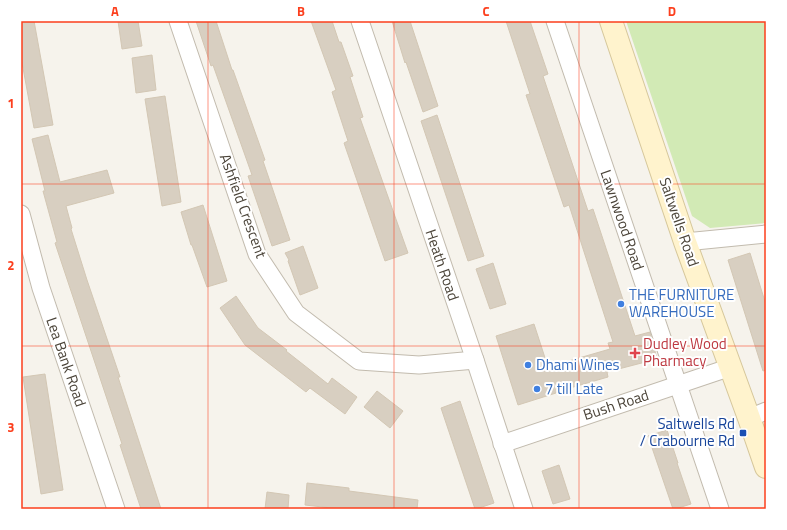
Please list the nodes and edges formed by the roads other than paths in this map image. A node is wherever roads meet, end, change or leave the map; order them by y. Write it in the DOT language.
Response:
graph roads {
  1 [pos="178,21"];
  2 [pos="360,21"];
  3 [pos="555,21"];
  4 [pos="611,21"];
  5 [pos="21,214"];
  6 [pos="766,234"];
  7 [pos="685,242"];
  8 [pos="475,360"];
  9 [pos="731,367"];
  10 [pos="677,385"];
  11 [pos="758,414"];
  12 [pos="502,444"];
  13 [pos="766,467"];
  14 [pos="116,509"];
  15 [pos="524,509"];
  16 [pos="720,509"];
  1 -- 8 [label="street, Ashfield Crescent"];
  2 -- 8 [label="street, Heath Road"];
  3 -- 10 [label="street, Lawnwood Road"];
  4 -- 7 [label="street, Saltwells Road"];
  5 -- 14 [label="street, Lea Bank Road"];
  6 -- 7 [label="street"];
  7 -- 9 [label="street, Saltwells Road"];
  8 -- 12 [label="street, Heath Road"];
  9 -- 10 [label="street, Bush Road"];
  9 -- 11 [label="street, Saltwells Road"];
  10 -- 12 [label="street, Bush Road"];
  10 -- 16 [label="street, Lawnwood Road"];
  11 -- 13 [label="street, Saltwells Road"];
  12 -- 15 [label="street, Heath Road"];
}
